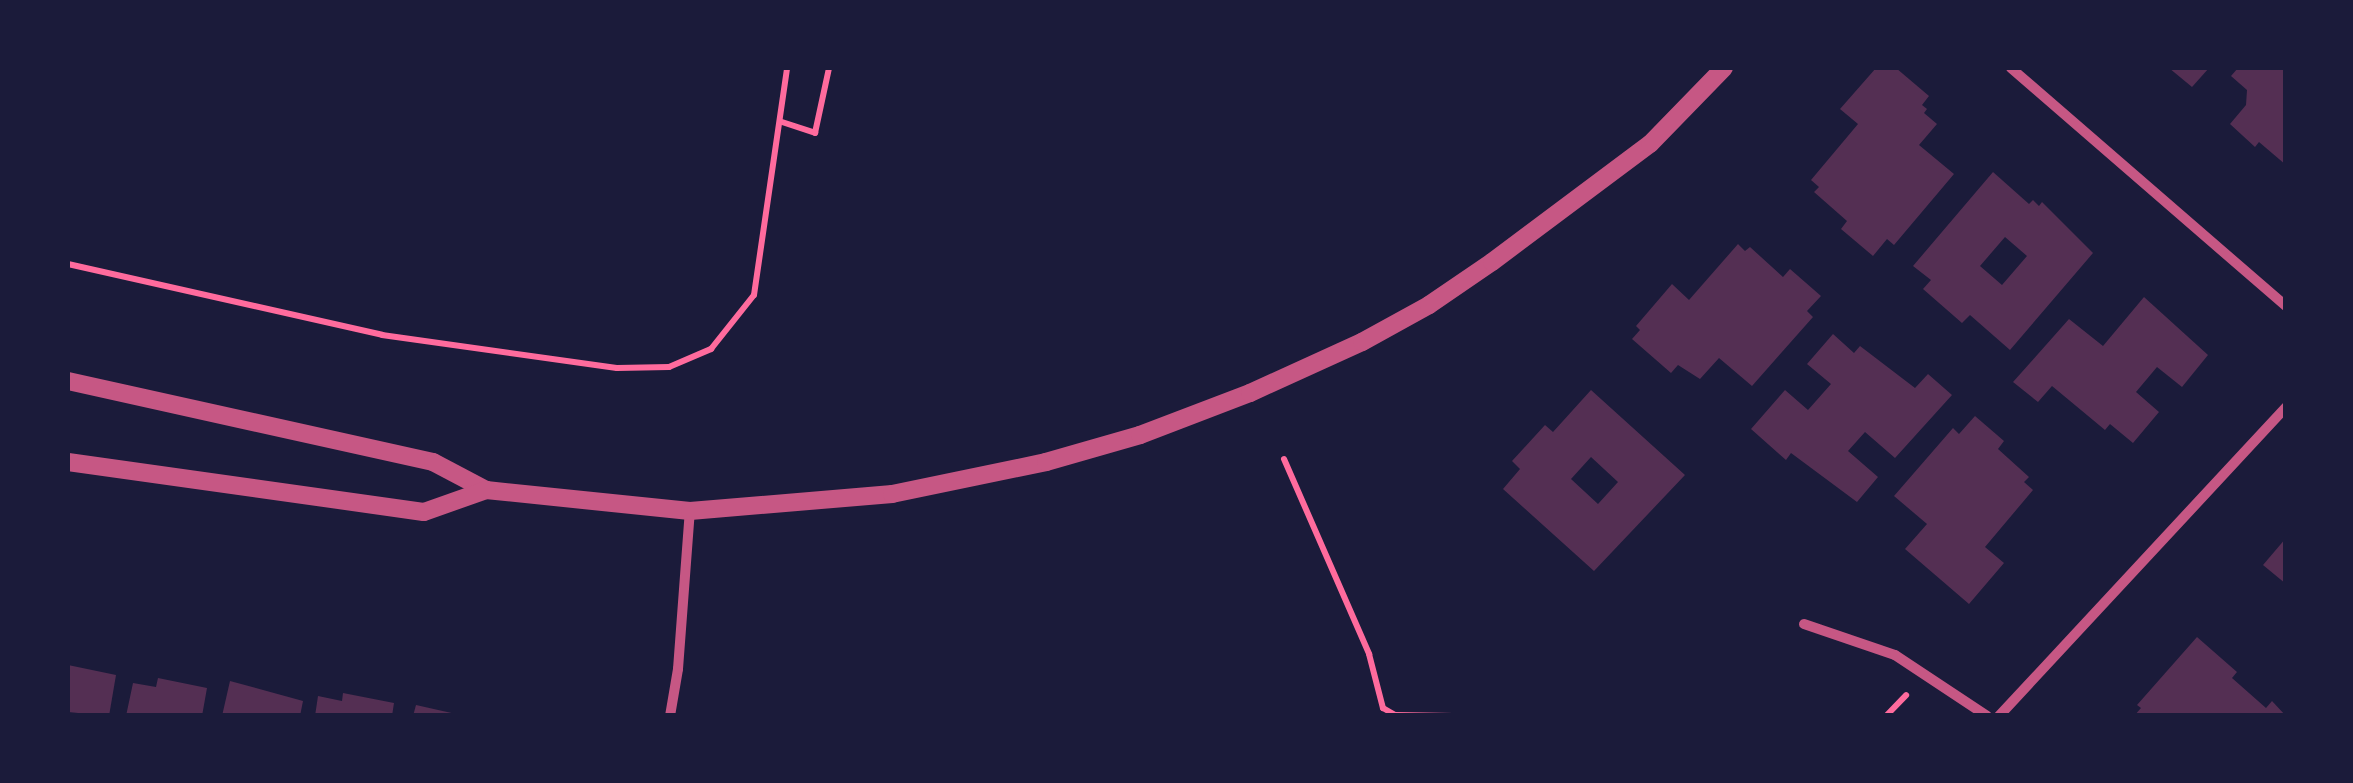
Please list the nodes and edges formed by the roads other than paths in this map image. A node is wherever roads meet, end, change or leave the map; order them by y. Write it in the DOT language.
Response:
graph roads {
  1 [pos="1724,68"];
  2 [pos="2011,68"];
  3 [pos="2286,306"];
  4 [pos="68,381"];
  5 [pos="2286,407"];
  6 [pos="68,462"];
  7 [pos="486,490"];
  8 [pos="690,510"];
  9 [pos="1804,624"];
  10 [pos="670,716"];
  11 [pos="1987,716"];
  12 [pos="1999,716"];
  1 -- 8 [label="street"];
  2 -- 3 [label="street"];
  4 -- 7 [label="street"];
  5 -- 12 [label="street"];
  6 -- 7 [label="street"];
  7 -- 8 [label="street"];
  8 -- 10 [label="street"];
  9 -- 11 [label="street"];
}
